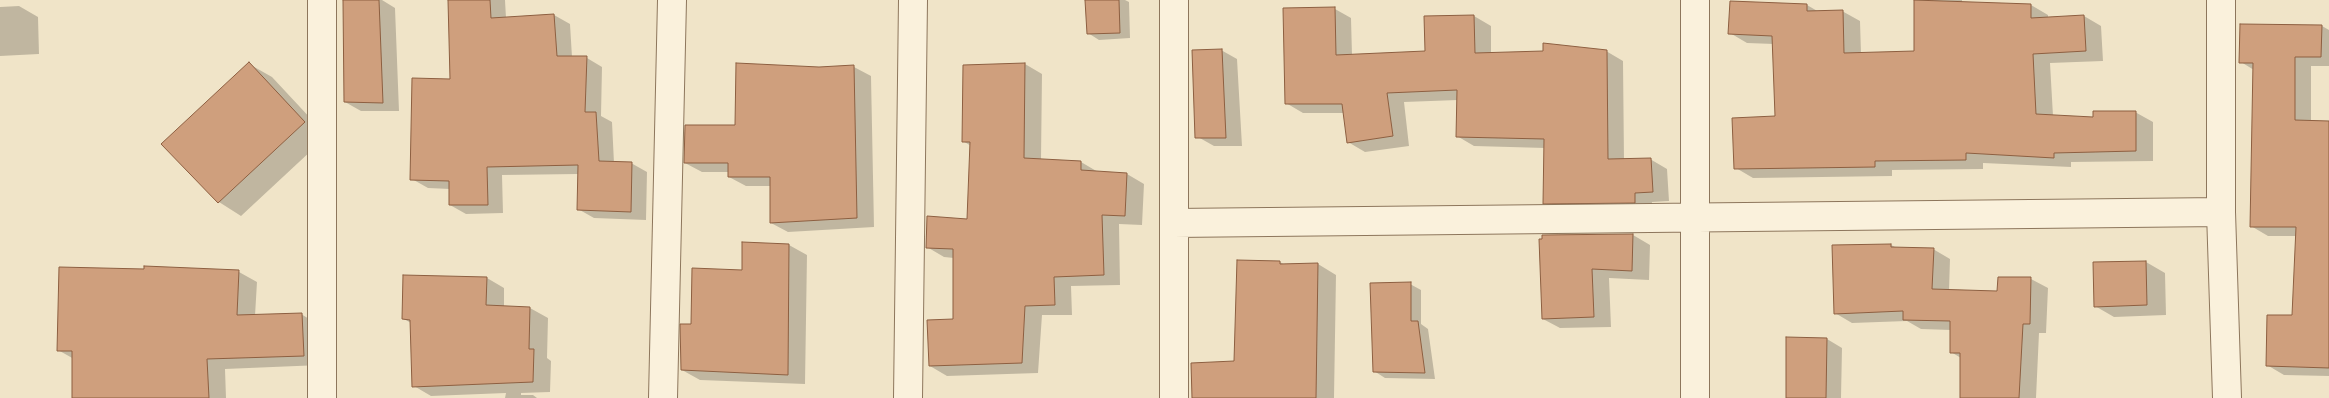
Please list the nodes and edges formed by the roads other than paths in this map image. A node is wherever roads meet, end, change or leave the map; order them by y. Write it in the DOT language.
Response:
graph roads {
  1 [pos="322,0"];
  2 [pos="672,0"];
  3 [pos="913,0"];
  4 [pos="1174,0"];
  5 [pos="1695,0"];
  6 [pos="2221,0"];
  7 [pos="2221,212"];
  8 [pos="1694,219"];
  9 [pos="1174,223"];
  10 [pos="322,398"];
  11 [pos="663,398"];
  12 [pos="908,398"];
  13 [pos="1174,398"];
  14 [pos="1695,398"];
  15 [pos="2227,398"];
  1 -- 10 [label="street"];
  2 -- 11 [label="street"];
  3 -- 12 [label="street"];
  4 -- 9 [label="street"];
  5 -- 8 [label="street"];
  6 -- 7 [label="street"];
  7 -- 8 [label="street"];
  7 -- 15 [label="street"];
  8 -- 9 [label="street"];
  8 -- 14 [label="street"];
  9 -- 13 [label="street"];
}
